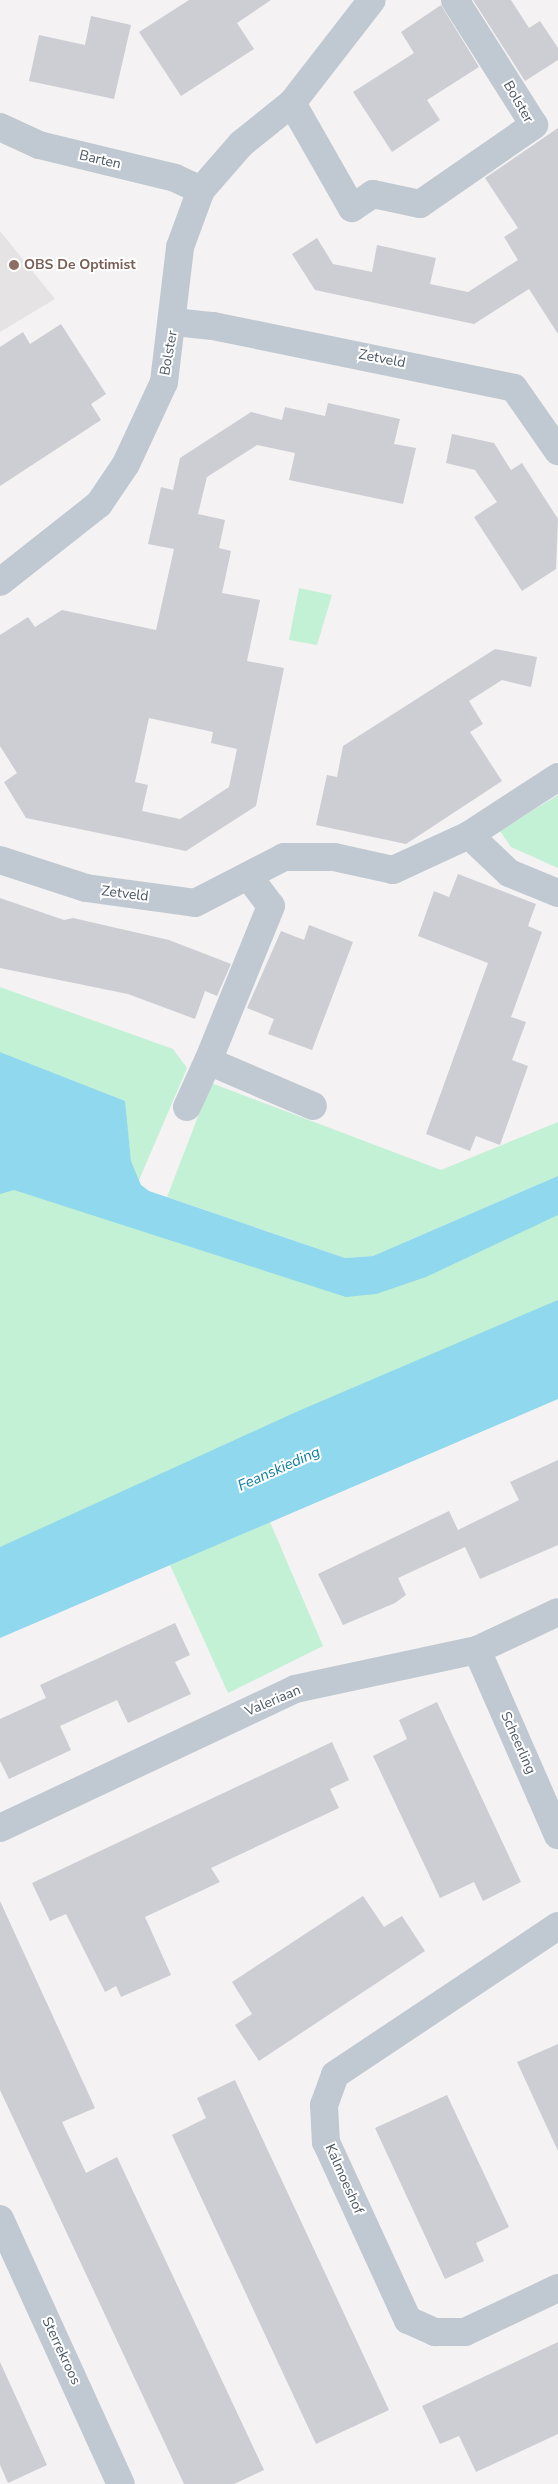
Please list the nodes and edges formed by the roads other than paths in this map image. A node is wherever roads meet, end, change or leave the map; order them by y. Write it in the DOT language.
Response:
graph roads {
  1 [pos="372,0"];
  2 [pos="455,0"];
  3 [pos="292,103"];
  4 [pos="0,127"];
  5 [pos="201,190"];
  6 [pos="174,322"];
  7 [pos="558,451"];
  8 [pos="0,582"];
  9 [pos="558,777"];
  10 [pos="469,835"];
  11 [pos="0,860"];
  12 [pos="249,877"];
  13 [pos="558,893"];
  14 [pos="208,1062"];
  15 [pos="312,1106"];
  16 [pos="188,1107"];
  17 [pos="558,1612"];
  18 [pos="477,1650"];
  19 [pos="0,1828"];
  20 [pos="558,1835"];
  21 [pos="558,1926"];
  22 [pos="0,2219"];
  23 [pos="558,2288"];
  24 [pos="121,2484"];
  1 -- 3 [label="street, Bolster"];
  2 -- 3 [label="street, Bolster"];
  3 -- 5 [label="street, Bolster"];
  4 -- 5 [label="street, Barten"];
  5 -- 6 [label="street, Bolster"];
  6 -- 7 [label="street, Zetveld"];
  6 -- 8 [label="street, Bolster"];
  9 -- 10 [label="street, Zetveld"];
  10 -- 12 [label="street, Zetveld"];
  10 -- 13 [label="street"];
  11 -- 12 [label="street, Zetveld"];
  12 -- 14 [label="street"];
  14 -- 15 [label="street"];
  14 -- 16 [label="street"];
  17 -- 18 [label="street, Valeriaan"];
  18 -- 19 [label="street, Valeriaan"];
  18 -- 20 [label="street, Scheerling"];
  21 -- 23 [label="street, Kalmoeshof"];
  22 -- 24 [label="street, Sterrekroos"];
}
